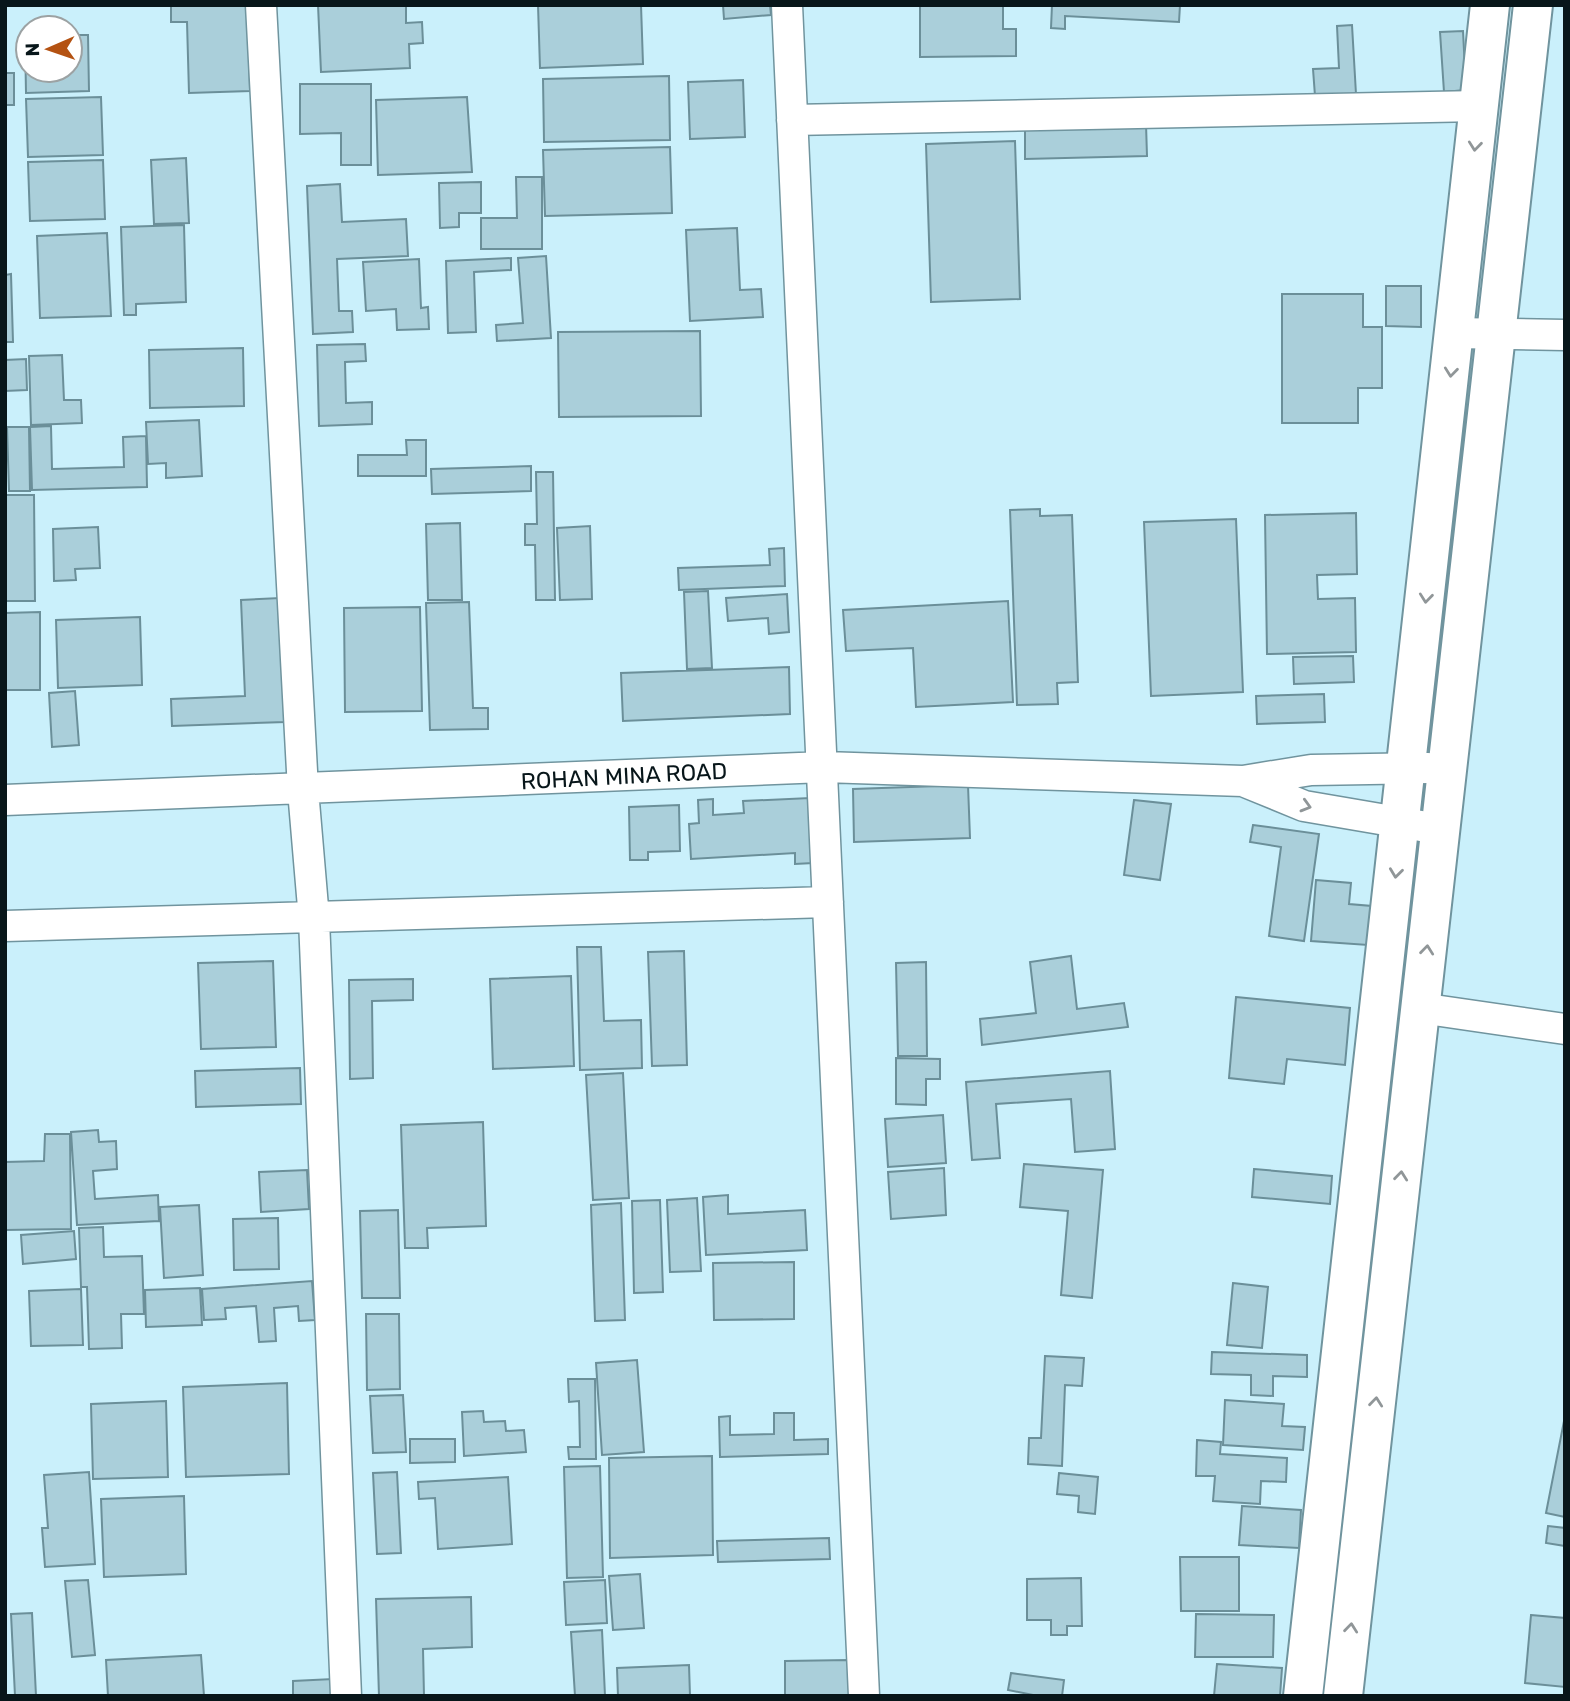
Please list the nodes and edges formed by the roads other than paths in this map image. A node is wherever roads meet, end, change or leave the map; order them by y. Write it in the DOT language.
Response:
graph roads {
  1 [pos="261,5"];
  2 [pos="787,5"];
  3 [pos="1490,5"];
  4 [pos="1533,5"];
  5 [pos="1479,106"];
  6 [pos="792,120"];
  7 [pos="1455,333"];
  8 [pos="1496,334"];
  9 [pos="1565,335"];
  10 [pos="1407,766"];
  11 [pos="824,767"];
  12 [pos="1449,770"];
  13 [pos="1243,780"];
  14 [pos="303,790"];
  15 [pos="5,800"];
  16 [pos="1401,824"];
  17 [pos="1441,827"];
  18 [pos="828,902"];
  19 [pos="314,919"];
  20 [pos="5,926"];
  21 [pos="1420,1008"];
  22 [pos="1565,1029"];
  23 [pos="1309,1695"];
  24 [pos="346,1696"];
  25 [pos="864,1696"];
  26 [pos="1343,1696"];
  1 -- 14 [label="street"];
  2 -- 6 [label="street"];
  3 -- 5 [label="street"];
  4 -- 8 [label="street"];
  5 -- 6 [label="street"];
  5 -- 7 [label="street, one-way"];
  6 -- 11 [label="street"];
  7 -- 8 [label="street"];
  7 -- 10 [label="street, one-way"];
  8 -- 9 [label="street"];
  8 -- 12 [label="street"];
  10 -- 12 [label="street, ROHAN MINA ROAD"];
  10 -- 13 [label="street, ROHAN MINA ROAD"];
  10 -- 16 [label="street"];
  11 -- 13 [label="street, ROHAN MINA ROAD"];
  11 -- 14 [label="street, ROHAN MINA ROAD"];
  11 -- 18 [label="street"];
  12 -- 17 [label="street"];
  13 -- 16 [label="street, ROHAN MINA ROAD, one-way"];
  14 -- 15 [label="street, ROHAN MINA ROAD"];
  14 -- 19 [label="street"];
  16 -- 17 [label="street, ROHAN MINA ROAD"];
  16 -- 23 [label="street, one-way"];
  21 -- 17 [label="street, one-way"];
  18 -- 19 [label="street"];
  18 -- 25 [label="street"];
  19 -- 20 [label="street"];
  19 -- 24 [label="street"];
  21 -- 22 [label="street"];
  26 -- 21 [label="street, one-way"];
}
